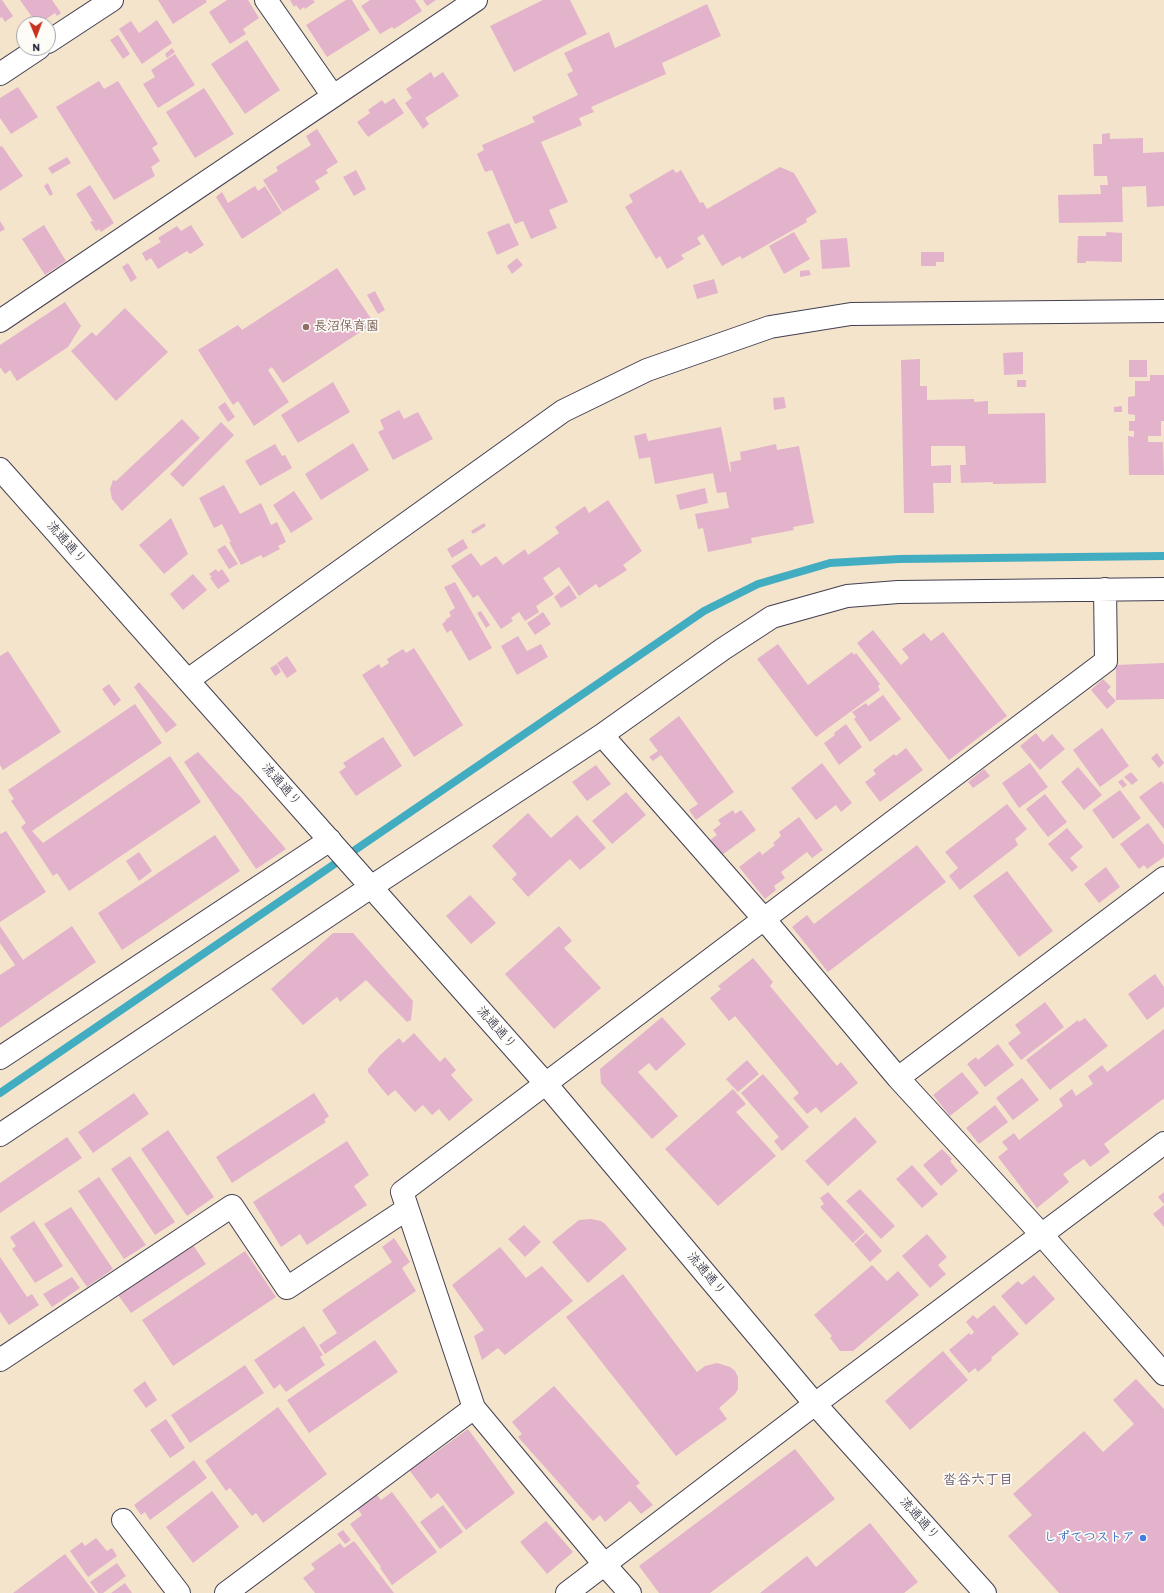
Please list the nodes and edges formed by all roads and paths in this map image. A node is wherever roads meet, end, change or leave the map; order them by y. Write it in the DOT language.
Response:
graph roads {
  1 [pos="112,0"];
  2 [pos="266,0"];
  3 [pos="476,0"];
  4 [pos="56,37"];
  5 [pos="27,56"];
  6 [pos="0,74"];
  7 [pos="333,96"];
  8 [pos="1164,312"];
  9 [pos="0,321"];
  10 [pos="0,469"];
  11 [pos="1164,588"];
  12 [pos="1105,589"];
  13 [pos="188,680"];
  14 [pos="602,735"];
  15 [pos="330,840"];
  16 [pos="1164,878"];
  17 [pos="366,882"];
  18 [pos="764,919"];
  19 [pos="0,1058"];
  20 [pos="898,1078"];
  21 [pos="546,1084"];
  22 [pos="0,1135"];
  23 [pos="1164,1143"];
  24 [pos="406,1209"];
  25 [pos="1042,1235"];
  26 [pos="0,1360"];
  27 [pos="1164,1374"];
  28 [pos="815,1404"];
  29 [pos="474,1408"];
  30 [pos="123,1520"];
  31 [pos="604,1564"];
  32 [pos="179,1593"];
  33 [pos="226,1593"];
  34 [pos="567,1593"];
  35 [pos="630,1593"];
  36 [pos="985,1593"];
  1 -- 4 [label="street"];
  2 -- 7 [label="street"];
  3 -- 7 [label="street"];
  5 -- 6 [label="street"];
  7 -- 9 [label="street"];
  8 -- 13 [label="street"];
  10 -- 13 [label="street, 流通通り"];
  11 -- 12 [label="street"];
  12 -- 14 [label="street"];
  12 -- 18 [label="street"];
  13 -- 15 [label="street, 流通通り"];
  14 -- 17 [label="street"];
  14 -- 18 [label="street"];
  15 -- 17 [label="street, 流通通り"];
  15 -- 19 [label="street"];
  16 -- 20 [label="street"];
  17 -- 21 [label="street, 流通通り"];
  17 -- 22 [label="street"];
  18 -- 20 [label="street"];
  18 -- 21 [label="street"];
  20 -- 25 [label="street"];
  21 -- 24 [label="street"];
  21 -- 28 [label="street, 流通通り"];
  23 -- 25 [label="street"];
  24 -- 26 [label="street"];
  24 -- 29 [label="street"];
  25 -- 27 [label="street"];
  25 -- 28 [label="street"];
  28 -- 31 [label="street"];
  28 -- 36 [label="street, 流通通り"];
  29 -- 31 [label="street"];
  29 -- 33 [label="street"];
  30 -- 32 [label="street"];
  31 -- 34 [label="street"];
  31 -- 35 [label="street"];
}
